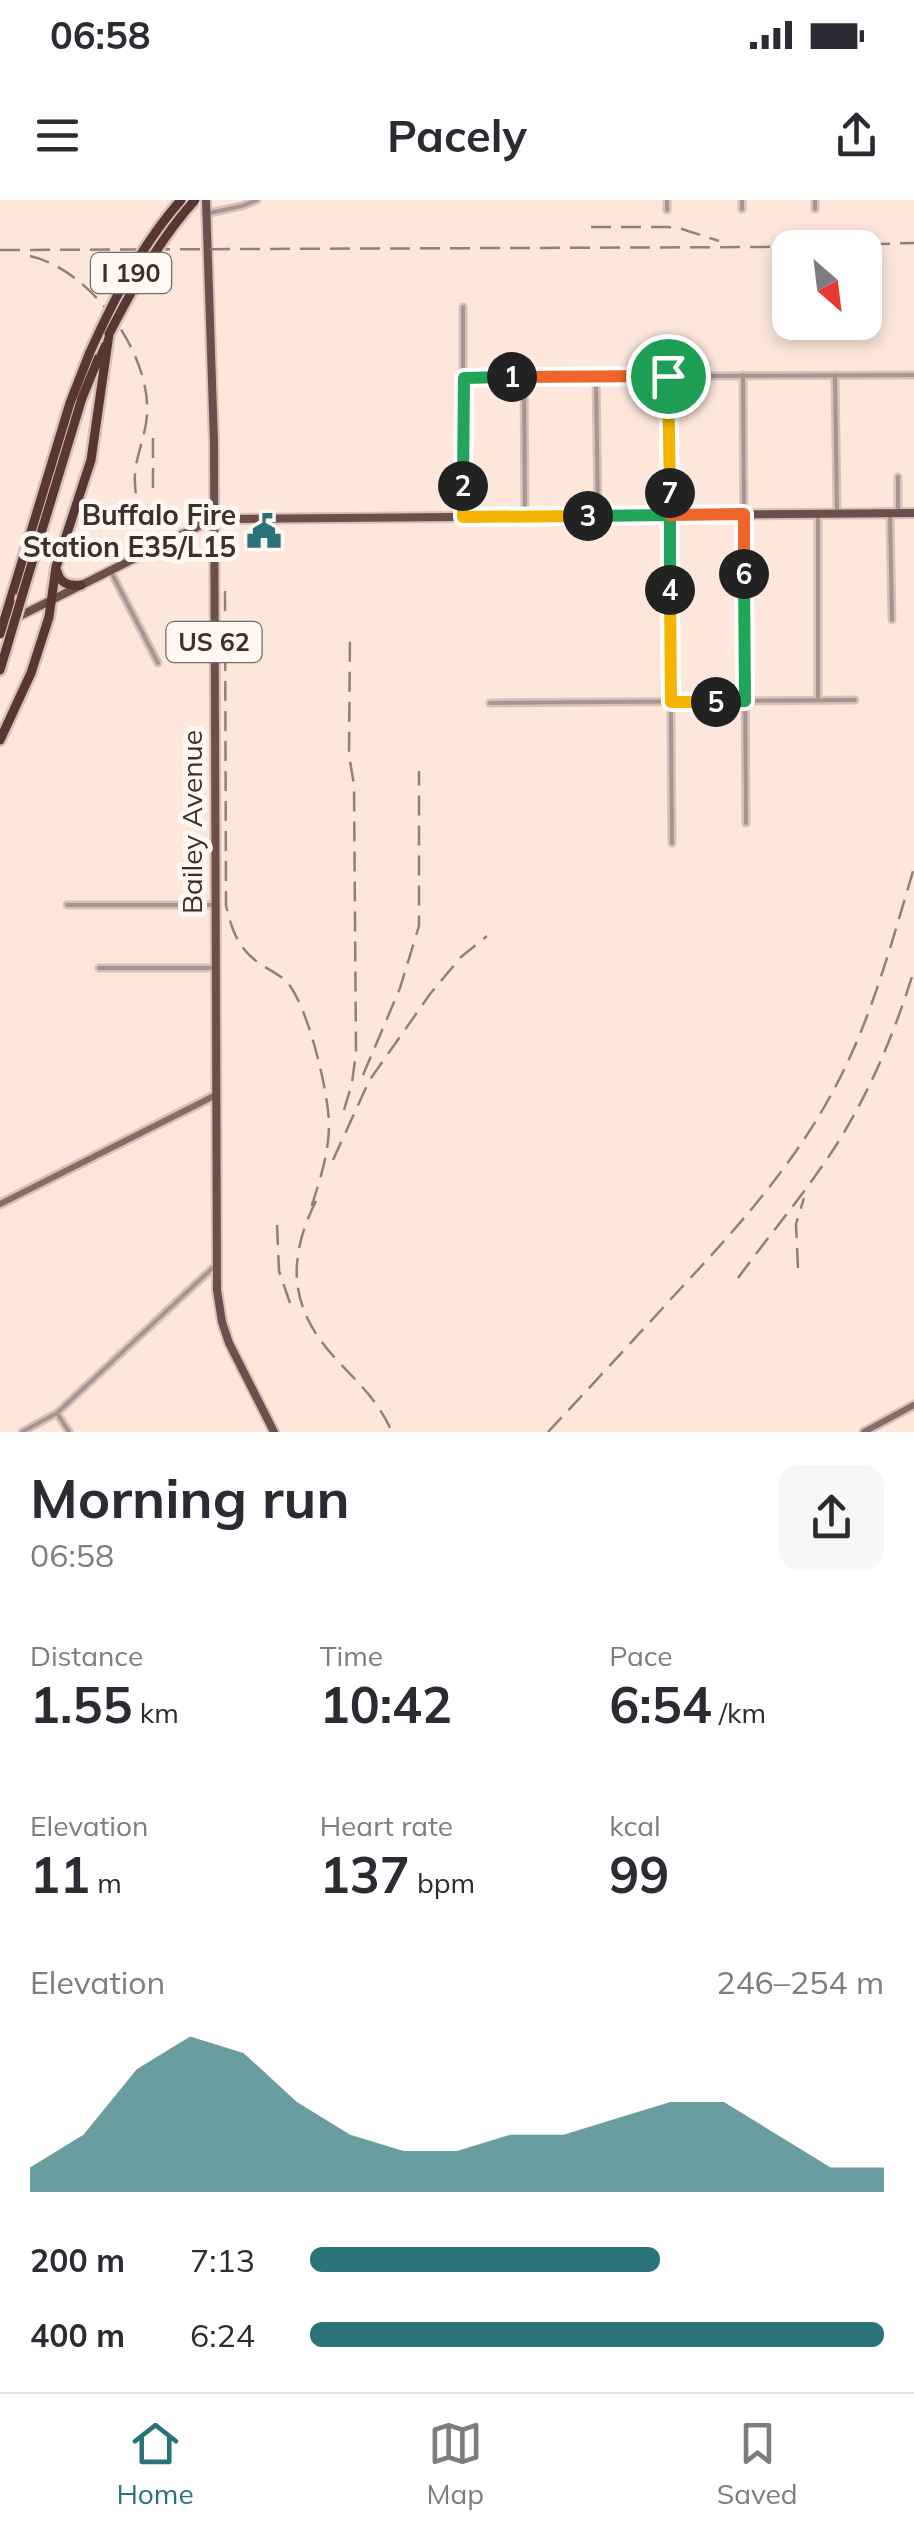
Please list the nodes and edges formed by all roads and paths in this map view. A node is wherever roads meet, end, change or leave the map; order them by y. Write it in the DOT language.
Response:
graph roads {
  1 [pos="182,200"];
  2 [pos="195,200"];
  3 [pos="206,200"];
  4 [pos="256,200"];
  5 [pos="667,200"];
  6 [pos="742,200"];
  7 [pos="816,200"];
  8 [pos="816,209"];
  9 [pos="667,210"];
  10 [pos="742,210"];
  11 [pos="206,214"];
  12 [pos="463,307"];
  13 [pos="101,364"];
  14 [pos="743,375"];
  15 [pos="835,375"];
  16 [pos="914,375"];
  17 [pos="596,376"];
  18 [pos="668,376"];
  19 [pos="524,377"];
  20 [pos="464,378"];
  21 [pos="898,477"];
  22 [pos="914,513"];
  23 [pos="744,514"];
  24 [pos="818,514"];
  25 [pos="837,514"];
  26 [pos="894,514"];
  27 [pos="670,515"];
  28 [pos="524,516"];
  29 [pos="598,516"];
  30 [pos="463,517"];
  31 [pos="214,519"];
  32 [pos="56,568"];
  33 [pos="110,570"];
  34 [pos="81,584"];
  35 [pos="50,601"];
  36 [pos="892,620"];
  37 [pos="0,626"];
  38 [pos="0,634"];
  39 [pos="158,663"];
  40 [pos="0,670"];
  41 [pos="818,700"];
  42 [pos="856,700"];
  43 [pos="745,701"];
  44 [pos="671,702"];
  45 [pos="490,703"];
  46 [pos="0,740"];
  47 [pos="746,823"];
  48 [pos="672,844"];
  49 [pos="67,905"];
  50 [pos="215,905"];
  51 [pos="99,968"];
  52 [pos="216,968"];
  53 [pos="216,1095"];
  54 [pos="0,1204"];
  55 [pos="216,1264"];
  56 [pos="914,1406"];
  57 [pos="57,1413"];
  58 [pos="22,1432"];
  59 [pos="68,1432"];
  60 [pos="274,1432"];
  61 [pos="864,1432"];
  1 -- 38 [label="highway, I 190, bridge"];
  2 -- 13 [label="highway, I 190, bridge"];
  3 -- 11 [label="main road, Bailey Avenue / US 62"];
  4 -- 11 [label="street"];
  5 -- 9 [label="street"];
  6 -- 10 [label="street"];
  7 -- 8 [label="street"];
  11 -- 31 [label="main road, Bailey Avenue / US 62"];
  12 -- 20 [label="street"];
  13 -- 32 [label="highway"];
  13 -- 40 [label="highway, bridge"];
  14 -- 15 [label="street"];
  14 -- 18 [label="street"];
  14 -- 23 [label="street"];
  15 -- 16 [label="street"];
  15 -- 25 [label="street"];
  17 -- 18 [label="street"];
  17 -- 19 [label="street"];
  17 -- 29 [label="street"];
  18 -- 27 [label="street"];
  19 -- 20 [label="street"];
  19 -- 28 [label="street"];
  20 -- 30 [label="street"];
  21 -- 26 [label="street"];
  22 -- 26 [label="main road"];
  23 -- 24 [label="main road"];
  23 -- 27 [label="main road"];
  23 -- 43 [label="street"];
  24 -- 25 [label="main road"];
  24 -- 41 [label="street"];
  25 -- 26 [label="main road"];
  26 -- 36 [label="street"];
  27 -- 29 [label="main road"];
  27 -- 44 [label="street"];
  28 -- 29 [label="main road"];
  28 -- 30 [label="main road"];
  30 -- 31 [label="main road"];
  31 -- 33 [label="main road"];
  31 -- 50 [label="main road, Bailey Avenue / US 62"];
  32 -- 34 [label="highway"];
  32 -- 35 [label="highway"];
  33 -- 34 [label="main road"];
  33 -- 39 [label="street"];
  34 -- 35 [label="main road"];
  35 -- 37 [label="main road"];
  35 -- 46 [label="highway"];
  41 -- 42 [label="street"];
  41 -- 43 [label="street"];
  43 -- 44 [label="street"];
  43 -- 47 [label="street"];
  44 -- 45 [label="street"];
  44 -- 48 [label="street"];
  49 -- 50 [label="street"];
  50 -- 52 [label="main road, Bailey Avenue / US 62"];
  51 -- 52 [label="street"];
  52 -- 53 [label="main road, Bailey Avenue / US 62"];
  53 -- 54 [label="street"];
  53 -- 55 [label="main road, Bailey Avenue / US 62"];
  55 -- 57 [label="street"];
  55 -- 60 [label="main road, Bailey Avenue / US 62"];
  56 -- 61 [label="street"];
  57 -- 58 [label="street"];
  57 -- 59 [label="street"];
}
